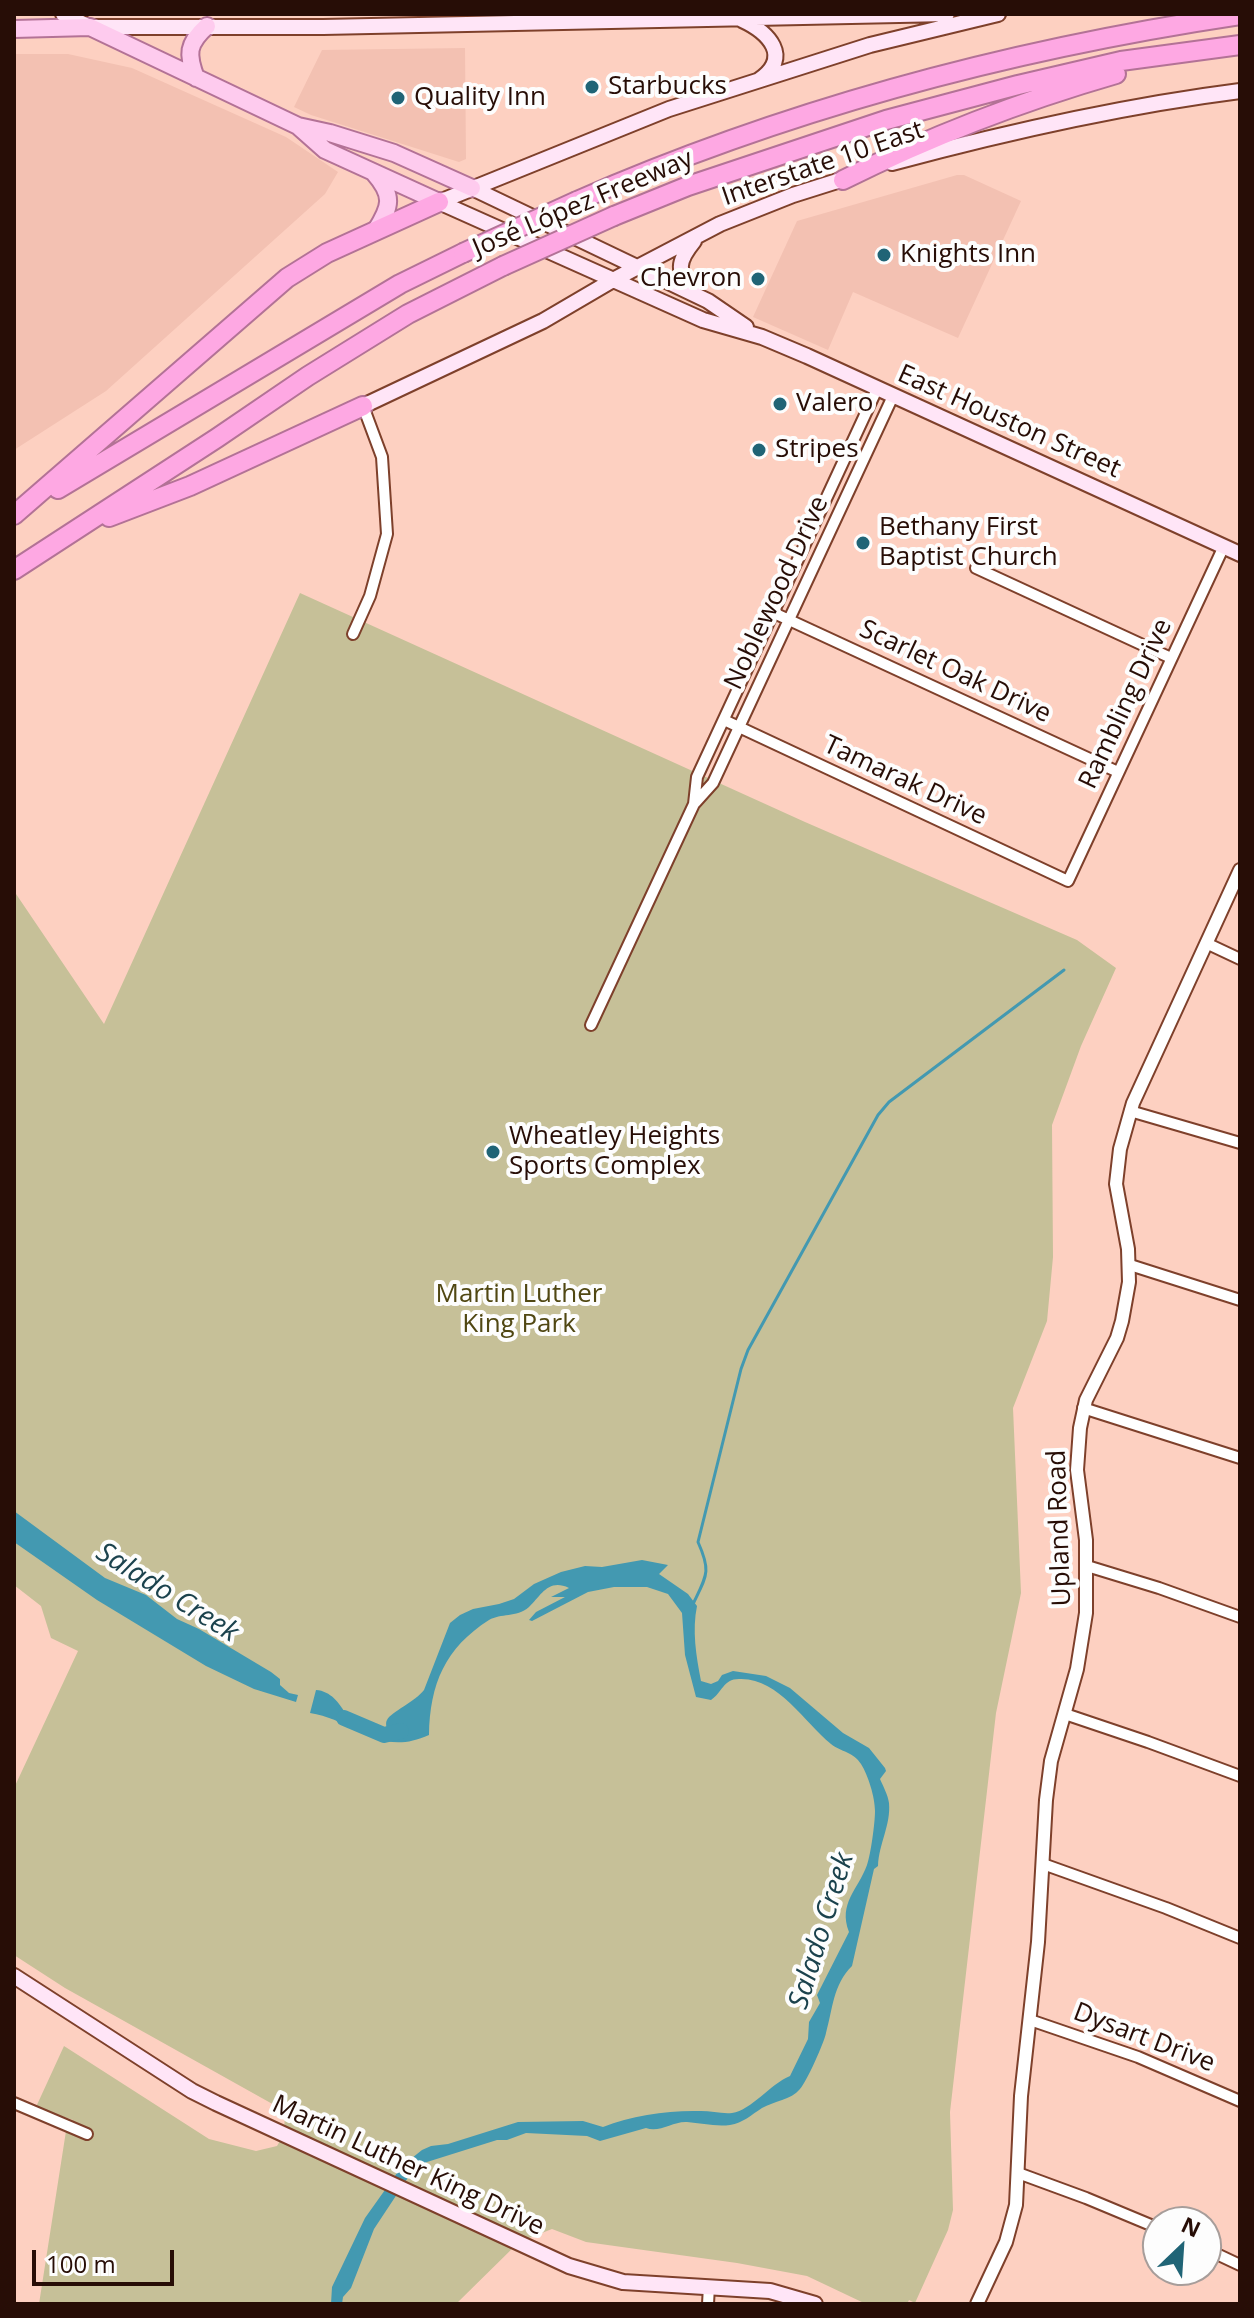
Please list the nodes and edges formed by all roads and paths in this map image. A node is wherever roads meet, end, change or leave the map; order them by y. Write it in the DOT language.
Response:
graph roads {
  1 [pos="63,14"];
  2 [pos="947,14"];
  3 [pos="998,14"];
  4 [pos="1240,15"];
  5 [pos="738,18"];
  6 [pos="207,26"];
  7 [pos="90,27"];
  8 [pos="14,29"];
  9 [pos="1240,45"];
  10 [pos="1197,51"];
  11 [pos="196,78"];
  12 [pos="755,82"];
  13 [pos="1240,91"];
  14 [pos="298,126"];
  15 [pos="373,172"];
  16 [pos="843,180"];
  17 [pos="472,188"];
  18 [pos="439,202"];
  19 [pos="376,230"];
  20 [pos="696,238"];
  21 [pos="640,267"];
  22 [pos="613,280"];
  23 [pos="696,295"];
  24 [pos="757,335"];
  25 [pos="877,389"];
  26 [pos="893,396"];
  27 [pos="363,406"];
  28 [pos="14,517"];
  29 [pos="77,530"];
  30 [pos="1224,546"];
  31 [pos="1240,554"];
  32 [pos="976,568"];
  33 [pos="14,570"];
  34 [pos="774,613"];
  35 [pos="788,619"];
  36 [pos="353,634"];
  37 [pos="1171,658"];
  38 [pos="724,720"];
  39 [pos="739,727"];
  40 [pos="1118,772"];
  41 [pos="694,804"];
  42 [pos="1240,870"];
  43 [pos="1068,881"];
  44 [pos="1206,943"];
  45 [pos="1240,959"];
  46 [pos="591,1025"];
  47 [pos="1130,1111"];
  48 [pos="1240,1143"];
  49 [pos="1130,1265"];
  50 [pos="1240,1300"];
  51 [pos="1083,1408"];
  52 [pos="1240,1458"];
  53 [pos="1087,1566"];
  54 [pos="1240,1617"];
  55 [pos="1065,1714"];
  56 [pos="1240,1776"];
  57 [pos="1043,1864"];
  58 [pos="1240,1938"];
  59 [pos="14,1976"];
  60 [pos="1030,2020"];
  61 [pos="1240,2101"];
  62 [pos="14,2103"];
  63 [pos="87,2134"];
  64 [pos="1018,2173"];
  65 [pos="1142,2221"];
  66 [pos="709,2286"];
  67 [pos="708,2304"];
  68 [pos="815,2304"];
  69 [pos="977,2304"];
  1 -- 7 [label="main road, East Houston Street"];
  2 -- 5 [label="main road"];
  3 -- 12 [label="main road"];
  4 -- 28 [label="highway, José López Freeway, bridge"];
  5 -- 6 [label="main road"];
  5 -- 12 [label="main road"];
  6 -- 7 [label="main road"];
  6 -- 11 [label="main road"];
  7 -- 8 [label="main road"];
  7 -- 11 [label="main road, East Houston Street"];
  9 -- 10 [label="highway, José López Freeway"];
  10 -- 16 [label="highway"];
  10 -- 29 [label="highway, José López Freeway, bridge"];
  11 -- 14 [label="main road, East Houston Street"];
  12 -- 17 [label="main road"];
  13 -- 16 [label="main road, Interstate 10 East"];
  14 -- 15 [label="main road, East Houston Street"];
  14 -- 17 [label="main road, East Houston Street"];
  15 -- 18 [label="main road, East Houston Street"];
  15 -- 19 [label="main road"];
  16 -- 20 [label="main road, Interstate 10 East"];
  17 -- 18 [label="main road"];
  17 -- 21 [label="main road, East Houston Street"];
  18 -- 19 [label="highway"];
  18 -- 22 [label="main road, East Houston Street"];
  19 -- 28 [label="highway"];
  20 -- 21 [label="main road, Interstate 10 East"];
  20 -- 23 [label="main road"];
  21 -- 22 [label="main road, Interstate 10 East"];
  21 -- 23 [label="main road, East Houston Street"];
  22 -- 24 [label="main road, East Houston Street"];
  22 -- 27 [label="main road, Interstate 10 East"];
  23 -- 24 [label="main road, East Houston Street"];
  24 -- 25 [label="main road, East Houston Street"];
  25 -- 26 [label="main road, East Houston Street"];
  25 -- 34 [label="street, Noblewood Drive"];
  26 -- 30 [label="main road, East Houston Street"];
  26 -- 35 [label="street, Noblewood Drive"];
  27 -- 29 [label="highway"];
  27 -- 36 [label="street"];
  29 -- 33 [label="highway, José López Freeway"];
  30 -- 31 [label="main road, East Houston Street"];
  30 -- 37 [label="street, Rambling Drive"];
  32 -- 37 [label="street"];
  34 -- 35 [label="street, Scarlet Oak Drive"];
  34 -- 38 [label="street, Noblewood Drive"];
  35 -- 39 [label="street, Noblewood Drive"];
  35 -- 40 [label="street, Scarlet Oak Drive"];
  37 -- 40 [label="street, Rambling Drive"];
  38 -- 39 [label="street, Tamarak Drive"];
  38 -- 41 [label="street, Noblewood Drive"];
  39 -- 41 [label="street, Noblewood Drive"];
  39 -- 43 [label="street, Tamarak Drive"];
  40 -- 43 [label="street, Rambling Drive"];
  41 -- 46 [label="street, Noblewood Drive"];
  42 -- 44 [label="street, Upland Road"];
  44 -- 45 [label="street"];
  44 -- 47 [label="street, Upland Road"];
  47 -- 48 [label="street"];
  47 -- 49 [label="street, Upland Road"];
  49 -- 50 [label="street"];
  49 -- 51 [label="street, Upland Road"];
  51 -- 52 [label="street"];
  51 -- 53 [label="street, Upland Road"];
  53 -- 54 [label="street"];
  53 -- 55 [label="street, Upland Road"];
  55 -- 56 [label="street"];
  55 -- 57 [label="street, Upland Road"];
  57 -- 58 [label="street"];
  57 -- 60 [label="street, Upland Road"];
  59 -- 66 [label="main road, Martin Luther King Drive"];
  60 -- 61 [label="street, Dysart Drive"];
  60 -- 64 [label="street, Upland Road"];
  62 -- 63 [label="street"];
  64 -- 65 [label="street"];
  64 -- 69 [label="street, Upland Road"];
  66 -- 67 [label="street"];
  66 -- 68 [label="main road, Martin Luther King Drive"];
}
